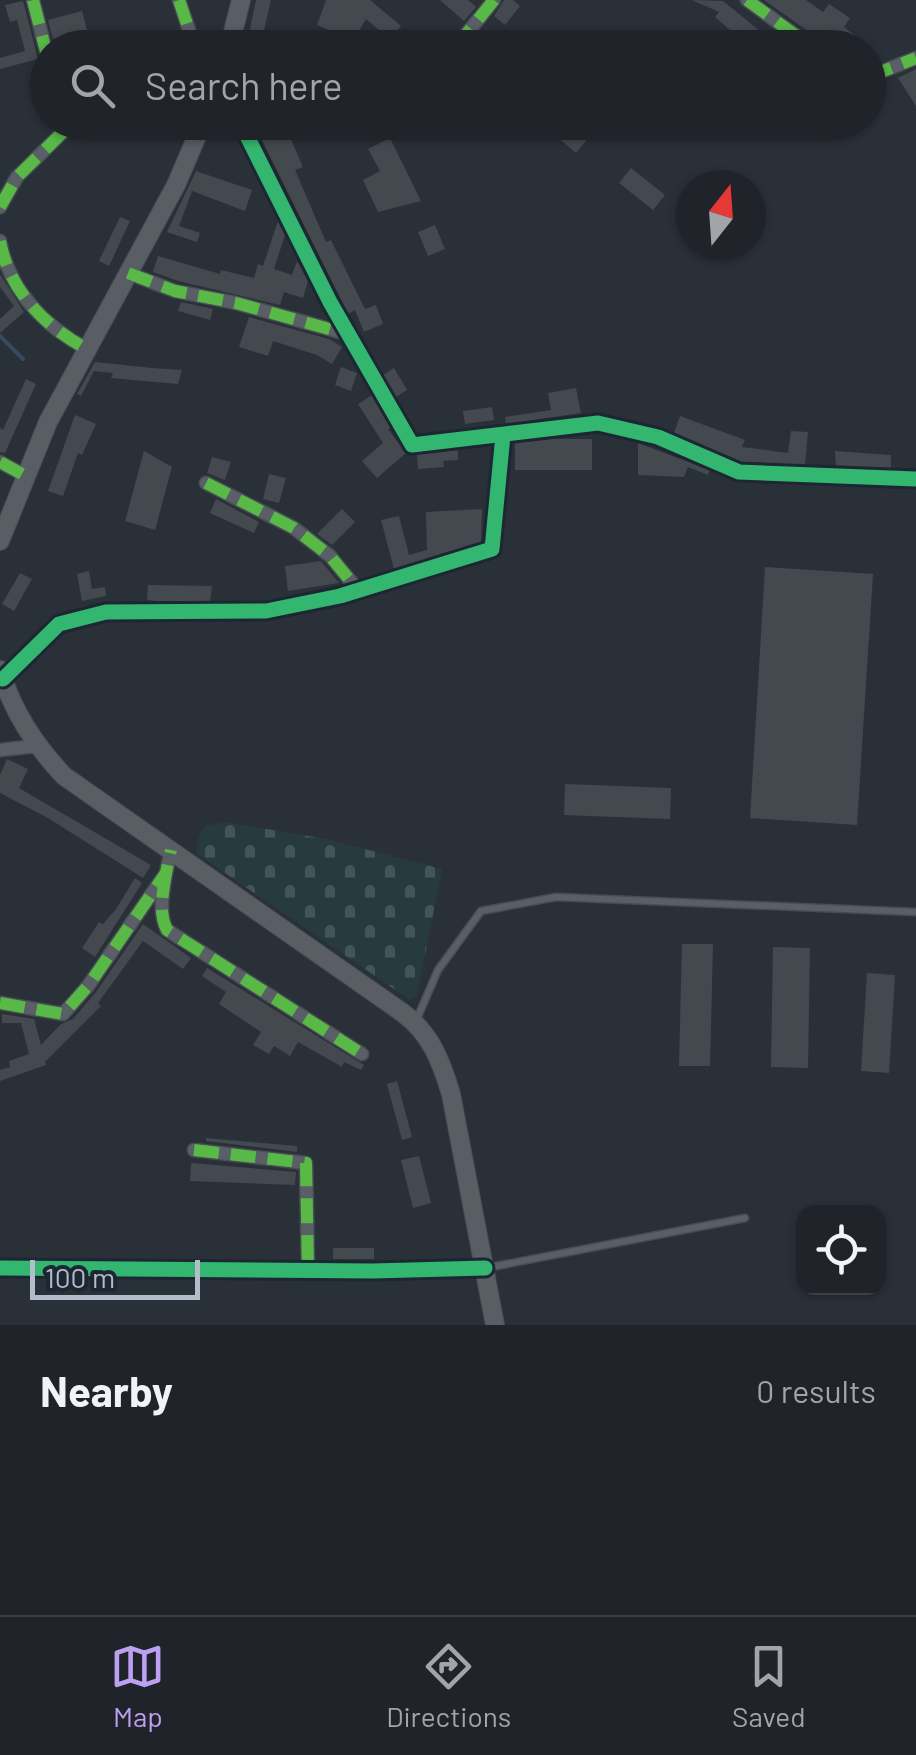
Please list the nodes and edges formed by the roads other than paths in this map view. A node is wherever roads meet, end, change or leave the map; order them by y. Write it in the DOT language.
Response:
graph roads {
  1 [pos="33,0"];
  2 [pos="179,0"];
  3 [pos="241,0"];
  4 [pos="494,0"];
  5 [pos="747,0"];
  6 [pos="41,30"];
  7 [pos="190,30"];
  8 [pos="234,30"];
  9 [pos="469,30"];
  10 [pos="788,30"];
  11 [pos="916,58"];
  12 [pos="886,70"];
  13 [pos="54,140"];
  14 [pos="195,140"];
  15 [pos="249,140"];
  16 [pos="0,207"];
  17 [pos="0,241"];
  18 [pos="128,272"];
  19 [pos="347,334"];
  20 [pos="87,348"];
  21 [pos="502,435"];
  22 [pos="0,462"];
  23 [pos="24,475"];
  24 [pos="916,479"];
  25 [pos="206,483"];
  26 [pos="0,541"];
  27 [pos="358,590"];
  28 [pos="2,675"];
  29 [pos="36,746"];
  30 [pos="0,750"];
  31 [pos="171,850"];
  32 [pos="166,873"];
  33 [pos="916,912"];
  34 [pos="0,1003"];
  35 [pos="416,1023"];
  36 [pos="362,1054"];
  37 [pos="194,1150"];
  38 [pos="745,1218"];
  39 [pos="0,1268"];
  40 [pos="485,1268"];
  41 [pos="308,1270"];
  42 [pos="496,1325"];
  1 -- 6 [label="street"];
  2 -- 7 [label="street"];
  3 -- 8 [label="main road"];
  4 -- 9 [label="street"];
  5 -- 10 [label="street"];
  11 -- 12 [label="street"];
  13 -- 16 [label="street"];
  14 -- 18 [label="main road"];
  15 -- 19 [label="street"];
  17 -- 20 [label="street"];
  18 -- 19 [label="street"];
  18 -- 20 [label="main road"];
  19 -- 21 [label="street"];
  20 -- 23 [label="main road"];
  21 -- 24 [label="street"];
  21 -- 27 [label="street"];
  22 -- 23 [label="street"];
  23 -- 26 [label="main road"];
  25 -- 27 [label="street"];
  27 -- 28 [label="street"];
  28 -- 29 [label="main road"];
  29 -- 30 [label="street"];
  29 -- 31 [label="main road"];
  31 -- 32 [label="street"];
  31 -- 35 [label="main road"];
  32 -- 34 [label="street"];
  32 -- 36 [label="street"];
  33 -- 35 [label="lane"];
  35 -- 40 [label="main road"];
  37 -- 41 [label="street"];
  38 -- 40 [label="lane"];
  39 -- 41 [label="street"];
  40 -- 41 [label="street"];
  40 -- 42 [label="main road"];
}
